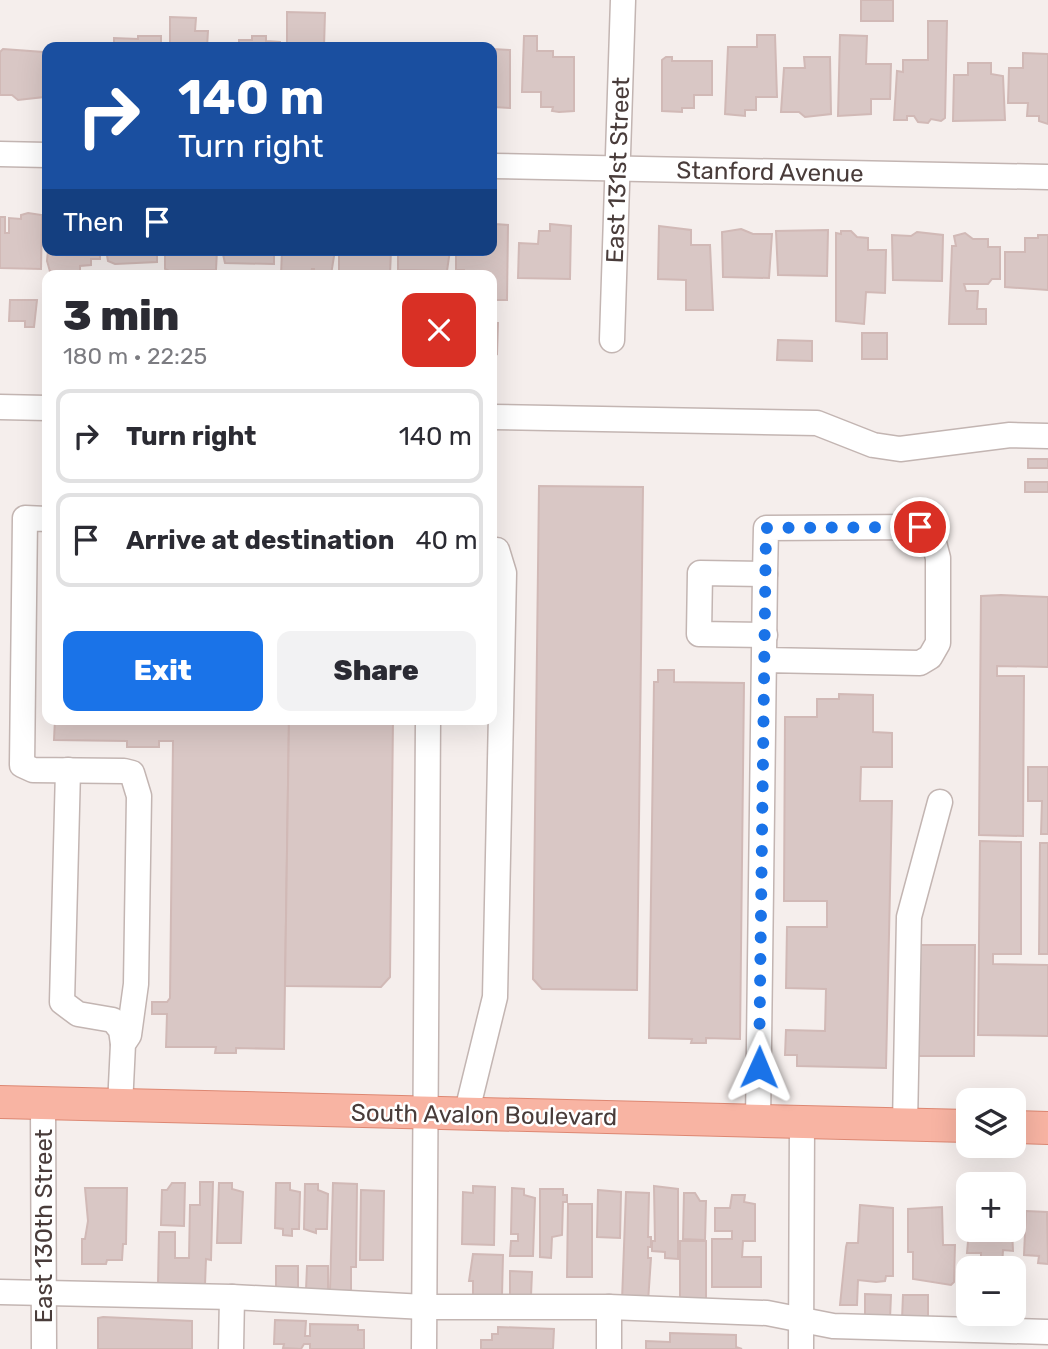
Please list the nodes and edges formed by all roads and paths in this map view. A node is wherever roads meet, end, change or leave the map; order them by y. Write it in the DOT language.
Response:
graph roads {
  1 [pos="623,0"];
  2 [pos="0,154"];
  3 [pos="42,155"];
  4 [pos="497,166"];
  5 [pos="619,169"];
  6 [pos="1048,177"];
  7 [pos="612,340"];
  8 [pos="0,407"];
  9 [pos="42,408"];
  10 [pos="497,417"];
  11 [pos="1048,436"];
  12 [pos="42,519"];
  13 [pos="497,550"];
  14 [pos="765,574"];
  15 [pos="765,635"];
  16 [pos="764,660"];
  17 [pos="428,725"];
  18 [pos="68,771"];
  19 [pos="940,802"];
  20 [pos="124,1036"];
  21 [pos="0,1102"];
  22 [pos="43,1103"];
  23 [pos="120,1106"];
  24 [pos="424,1115"];
  25 [pos="466,1115"];
  26 [pos="758,1122"];
  27 [pos="802,1123"];
  28 [pos="905,1125"];
  29 [pos="956,1126"];
  30 [pos="1026,1127"];
  31 [pos="1048,1128"];
  32 [pos="0,1292"];
  33 [pos="45,1293"];
  34 [pos="232,1297"];
  35 [pos="425,1307"];
  36 [pos="609,1307"];
  37 [pos="802,1320"];
  38 [pos="1048,1332"];
  39 [pos="44,1349"];
  40 [pos="231,1349"];
  41 [pos="424,1349"];
  42 [pos="609,1349"];
  43 [pos="801,1349"];
  1 -- 5 [label="street, East 131st Street"];
  2 -- 3 [label="street"];
  4 -- 5 [label="street, Stanford Avenue"];
  5 -- 6 [label="street, Stanford Avenue"];
  5 -- 7 [label="street, East 131st Street"];
  8 -- 9 [label="street"];
  10 -- 11 [label="street"];
  12 -- 18 [label="street"];
  13 -- 25 [label="street"];
  14 -- 15 [label="street"];
  14 -- 15 [label="street"];
  14 -- 16 [label="street"];
  15 -- 16 [label="street"];
  16 -- 26 [label="street"];
  17 -- 24 [label="street"];
  18 -- 20 [label="street"];
  18 -- 20 [label="street"];
  19 -- 28 [label="street"];
  20 -- 23 [label="street"];
  21 -- 22 [label="main road, South Avalon Boulevard"];
  22 -- 23 [label="main road, South Avalon Boulevard"];
  22 -- 33 [label="street, East 130th Street"];
  23 -- 24 [label="main road, South Avalon Boulevard"];
  24 -- 25 [label="main road, South Avalon Boulevard"];
  24 -- 35 [label="street"];
  25 -- 26 [label="main road, South Avalon Boulevard"];
  26 -- 27 [label="main road, South Avalon Boulevard"];
  27 -- 28 [label="main road, South Avalon Boulevard"];
  27 -- 37 [label="street"];
  28 -- 29 [label="main road, South Avalon Boulevard"];
  30 -- 31 [label="main road"];
  32 -- 33 [label="street"];
  33 -- 34 [label="street"];
  33 -- 39 [label="street, East 130th Street"];
  34 -- 35 [label="street"];
  34 -- 40 [label="street"];
  35 -- 36 [label="street"];
  35 -- 41 [label="street"];
  36 -- 37 [label="street"];
  36 -- 42 [label="street"];
  37 -- 38 [label="street"];
  37 -- 43 [label="street"];
}
